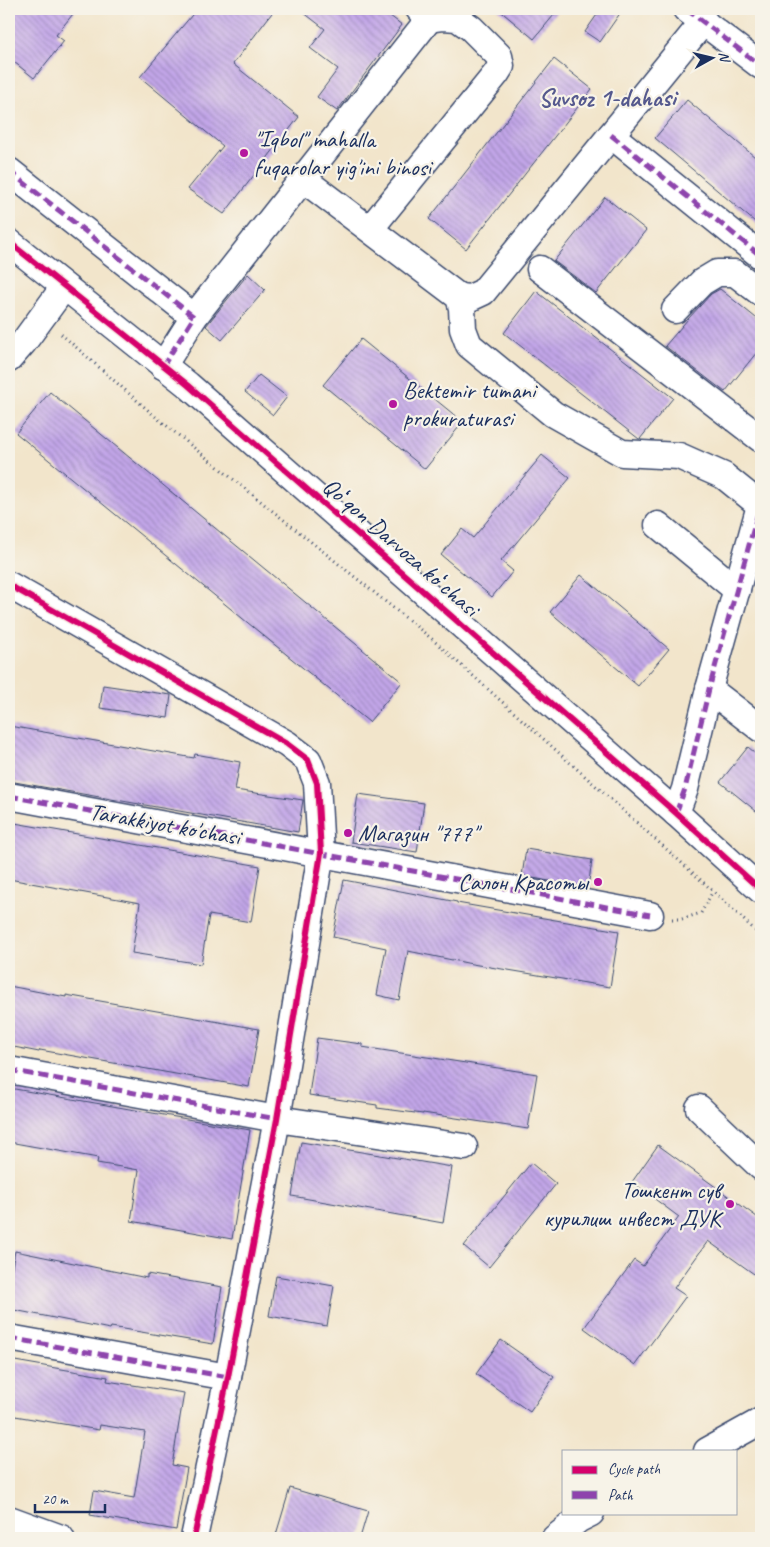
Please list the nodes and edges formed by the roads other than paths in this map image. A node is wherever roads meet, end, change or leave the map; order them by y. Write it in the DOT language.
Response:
graph roads {
  1 [pos="424,14"];
  2 [pos="695,15"];
  3 [pos="761,66"];
  4 [pos="611,135"];
  5 [pos="9,171"];
  6 [pos="303,179"];
  7 [pos="370,229"];
  8 [pos="9,242"];
  9 [pos="761,256"];
  10 [pos="540,269"];
  11 [pos="64,287"];
  12 [pos="761,293"];
  13 [pos="459,297"];
  14 [pos="676,310"];
  15 [pos="194,317"];
  16 [pos="14,343"];
  17 [pos="163,366"];
  18 [pos="761,439"];
  19 [pos="761,504"];
  20 [pos="658,525"];
  21 [pos="9,586"];
  22 [pos="737,590"];
  23 [pos="709,689"];
  24 [pos="761,729"];
  25 [pos="9,796"];
  26 [pos="676,813"];
  27 [pos="321,853"];
  28 [pos="761,890"];
  29 [pos="650,915"];
  30 [pos="9,1070"];
  31 [pos="699,1108"];
  32 [pos="277,1119"];
  33 [pos="464,1147"];
  34 [pos="761,1167"];
  35 [pos="9,1338"];
  36 [pos="228,1377"];
  37 [pos="761,1421"];
  38 [pos="709,1450"];
  39 [pos="589,1514"];
  40 [pos="9,1519"];
  41 [pos="61,1538"];
  42 [pos="194,1538"];
  43 [pos="555,1538"];
  1 -- 6 [label="street"];
  1 -- 7 [label="street"];
  2 -- 3 [label="street"];
  2 -- 4 [label="street"];
  4 -- 9 [label="street"];
  4 -- 13 [label="street"];
  5 -- 15 [label="street"];
  6 -- 7 [label="street"];
  6 -- 15 [label="street"];
  7 -- 13 [label="street"];
  8 -- 11 [label="street, Qoʻqon Darvoza koʻchasi"];
  10 -- 18 [label="street"];
  11 -- 16 [label="street"];
  11 -- 17 [label="street, Qoʻqon Darvoza koʻchasi"];
  12 -- 14 [label="street"];
  13 -- 19 [label="street"];
  15 -- 17 [label="street"];
  17 -- 26 [label="street, Qoʻqon Darvoza koʻchasi"];
  19 -- 22 [label="street"];
  20 -- 22 [label="street"];
  21 -- 27 [label="street"];
  22 -- 23 [label="street"];
  23 -- 24 [label="street"];
  23 -- 26 [label="street"];
  25 -- 27 [label="street, Tarakkiyot ko'chasi"];
  26 -- 28 [label="street, Qoʻqon Darvoza koʻchasi"];
  27 -- 29 [label="street, Tarakkiyot ko'chasi"];
  27 -- 32 [label="street"];
  30 -- 32 [label="street"];
  31 -- 34 [label="street"];
  32 -- 33 [label="street"];
  32 -- 36 [label="street"];
  35 -- 36 [label="street"];
  36 -- 42 [label="street"];
  37 -- 38 [label="street"];
  39 -- 43 [label="street"];
  40 -- 41 [label="street"];
}
